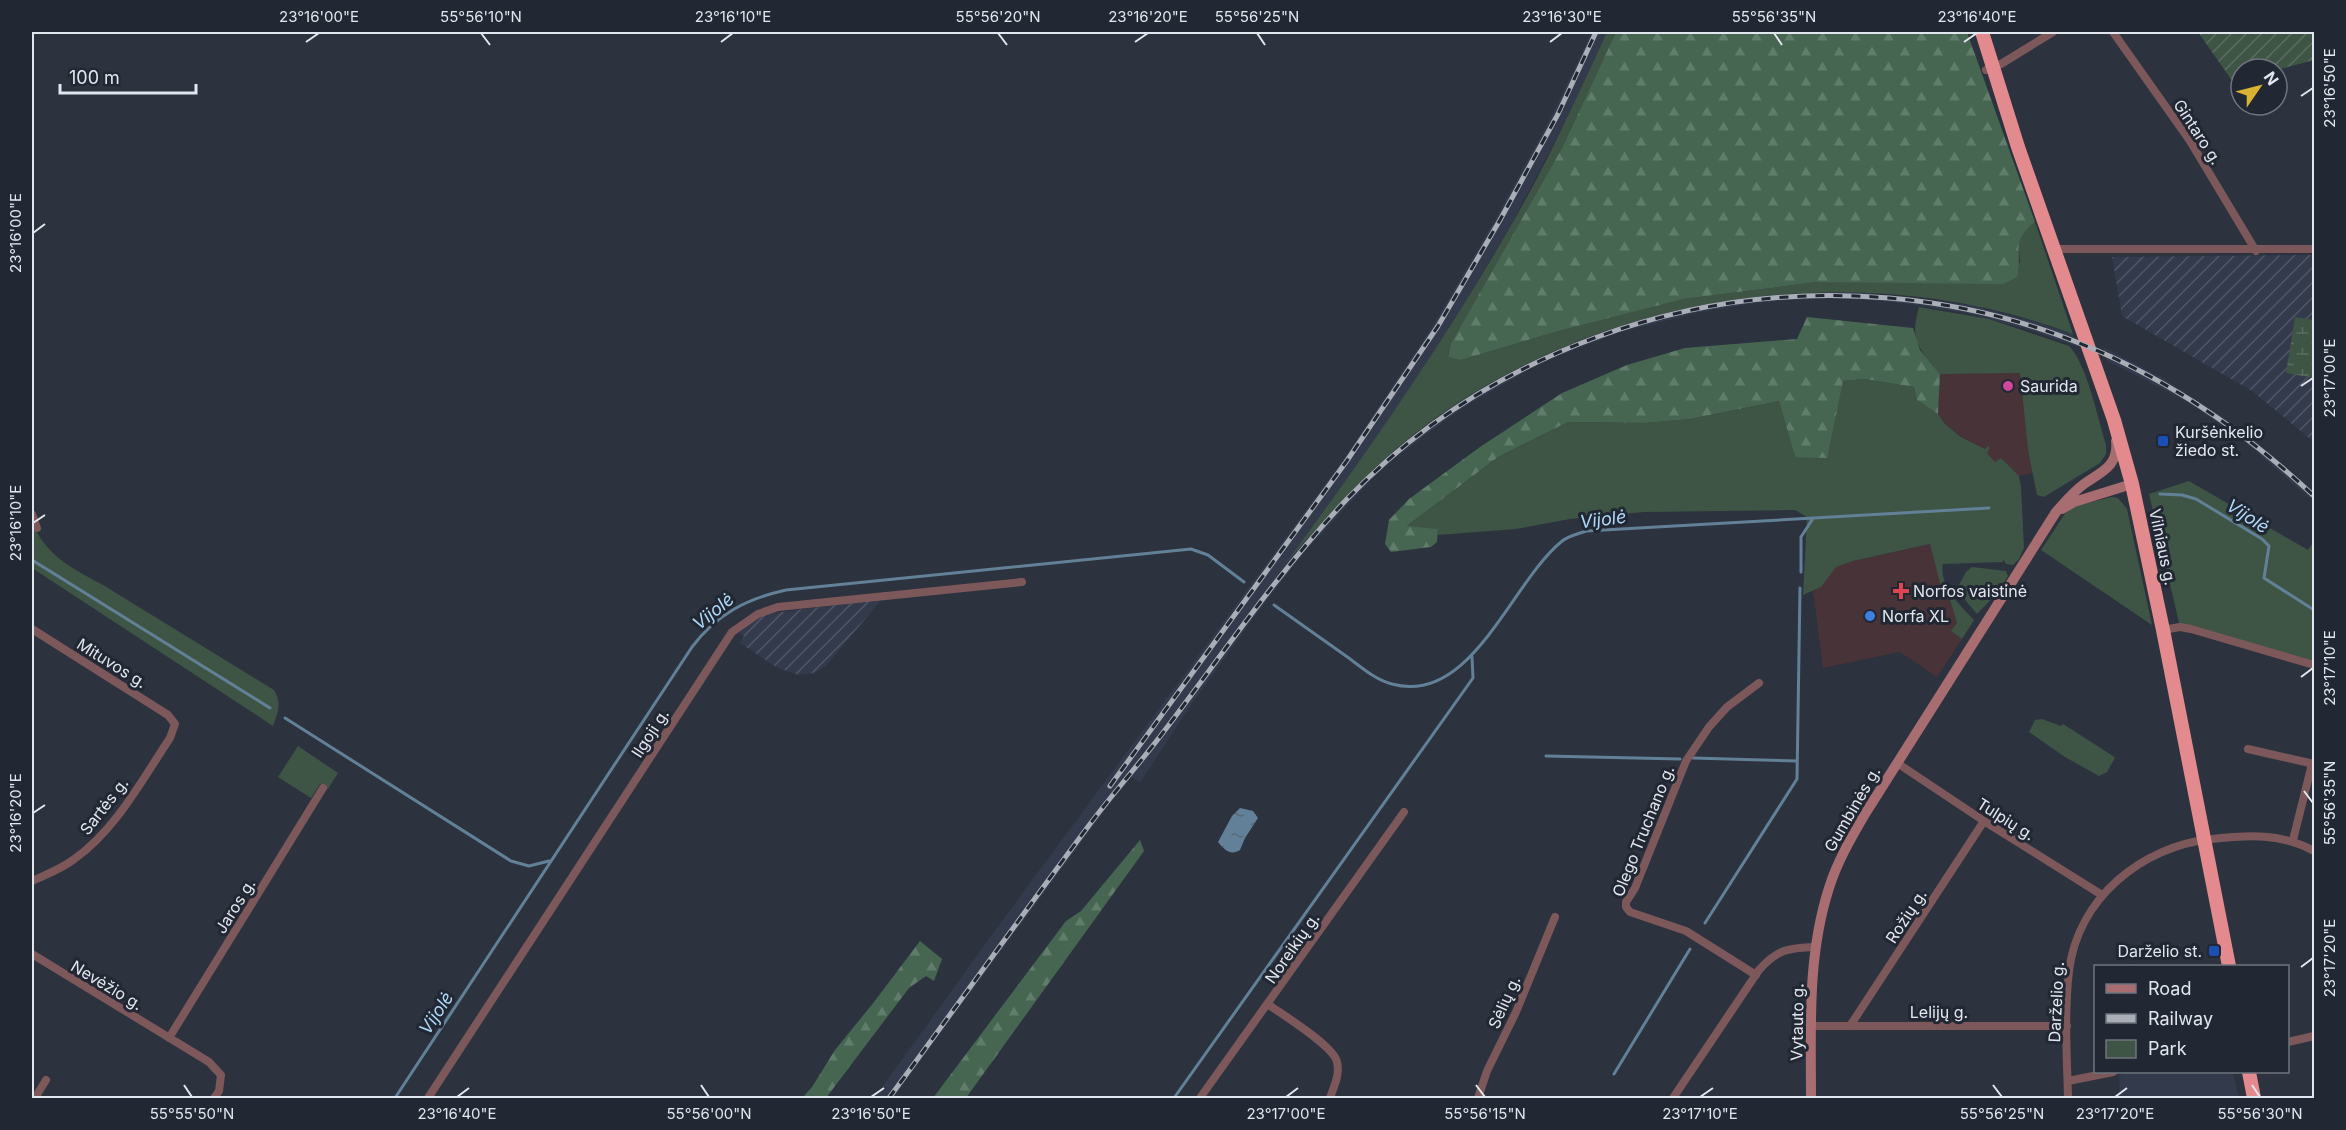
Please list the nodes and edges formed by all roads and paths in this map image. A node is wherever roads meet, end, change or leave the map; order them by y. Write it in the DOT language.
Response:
graph roads {
  1 [pos="1972,32"];
  2 [pos="1982,32"];
  3 [pos="2053,32"];
  4 [pos="2113,32"];
  5 [pos="1990,68"];
  6 [pos="2054,249"];
  7 [pos="2314,249"];
  8 [pos="2256,251"];
  9 [pos="2114,420"];
  10 [pos="2132,484"];
  11 [pos="2056,512"];
  12 [pos="32,514"];
  13 [pos="37,528"];
  14 [pos="1022,582"];
  15 [pos="32,629"];
  16 [pos="2163,630"];
  17 [pos="2314,665"];
  18 [pos="1759,683"];
  19 [pos="175,724"];
  20 [pos="2248,749"];
  21 [pos="1897,763"];
  22 [pos="2313,764"];
  23 [pos="323,788"];
  24 [pos="1404,812"];
  25 [pos="1984,821"];
  26 [pos="2204,840"];
  27 [pos="2293,840"];
  28 [pos="2314,851"];
  29 [pos="32,881"];
  30 [pos="2102,895"];
  31 [pos="1555,917"];
  32 [pos="1815,947"];
  33 [pos="32,954"];
  34 [pos="2229,965"];
  35 [pos="1756,975"];
  36 [pos="1269,1005"];
  37 [pos="1811,1026"];
  38 [pos="1850,1026"];
  39 [pos="2067,1026"];
  40 [pos="2314,1036"];
  41 [pos="169,1038"];
  42 [pos="2289,1042"];
  43 [pos="2104,1073"];
  44 [pos="2249,1073"];
  45 [pos="46,1080"];
  46 [pos="2068,1081"];
  47 [pos="35,1098"];
  48 [pos="214,1098"];
  49 [pos="428,1098"];
  50 [pos="1200,1098"];
  51 [pos="1330,1098"];
  52 [pos="1478,1098"];
  53 [pos="1673,1098"];
  54 [pos="1811,1098"];
  55 [pos="2068,1098"];
  56 [pos="2254,1098"];
  1 -- 5 [label="highway, Vilniaus g."];
  2 -- 5 [label="highway, Vilniaus g."];
  3 -- 5 [label="street"];
  4 -- 8 [label="street, Gintaro g."];
  5 -- 6 [label="highway, Vilniaus g."];
  6 -- 8 [label="street"];
  6 -- 9 [label="highway, Vilniaus g."];
  7 -- 8 [label="street"];
  9 -- 10 [label="highway, Vilniaus g."];
  9 -- 11 [label="main road, Gumbinės g."];
  10 -- 11 [label="main road"];
  10 -- 16 [label="highway, Vilniaus g."];
  11 -- 21 [label="main road, Gumbinės g."];
  12 -- 13 [label="street"];
  14 -- 49 [label="street, Ilgoji g."];
  15 -- 19 [label="street, Mituvos g."];
  16 -- 17 [label="street"];
  16 -- 26 [label="highway, Vilniaus g."];
  18 -- 35 [label="street, Olego Truchano g."];
  19 -- 29 [label="street, Sartės g."];
  20 -- 22 [label="street"];
  21 -- 25 [label="street, Tulpių g."];
  21 -- 32 [label="main road, Gumbinės g."];
  22 -- 27 [label="street"];
  23 -- 41 [label="street, Jaros g."];
  24 -- 36 [label="street, Noreikių g."];
  25 -- 30 [label="street, Tulpių g."];
  25 -- 38 [label="street, Rožių g."];
  26 -- 27 [label="street, Darželio g."];
  26 -- 30 [label="street, Darželio g."];
  26 -- 34 [label="highway, Vilniaus g."];
  27 -- 28 [label="street, Darželio g."];
  30 -- 39 [label="street, Darželio g."];
  31 -- 52 [label="street, Sėlių g."];
  32 -- 35 [label="street"];
  32 -- 37 [label="main road, Vytauto g."];
  33 -- 41 [label="street, Nevėžio g."];
  35 -- 53 [label="street"];
  36 -- 50 [label="street, Noreikių g."];
  36 -- 51 [label="street"];
  37 -- 38 [label="street, Lelijų g."];
  37 -- 54 [label="main road, Vytauto g."];
  38 -- 39 [label="street, Lelijų g."];
  39 -- 46 [label="street, Darželio g."];
  40 -- 42 [label="street"];
  41 -- 48 [label="street, Nevėžio g."];
  43 -- 46 [label="street"];
  44 -- 56 [label="highway"];
  45 -- 47 [label="street"];
  46 -- 55 [label="street, Darželio g."];
}
